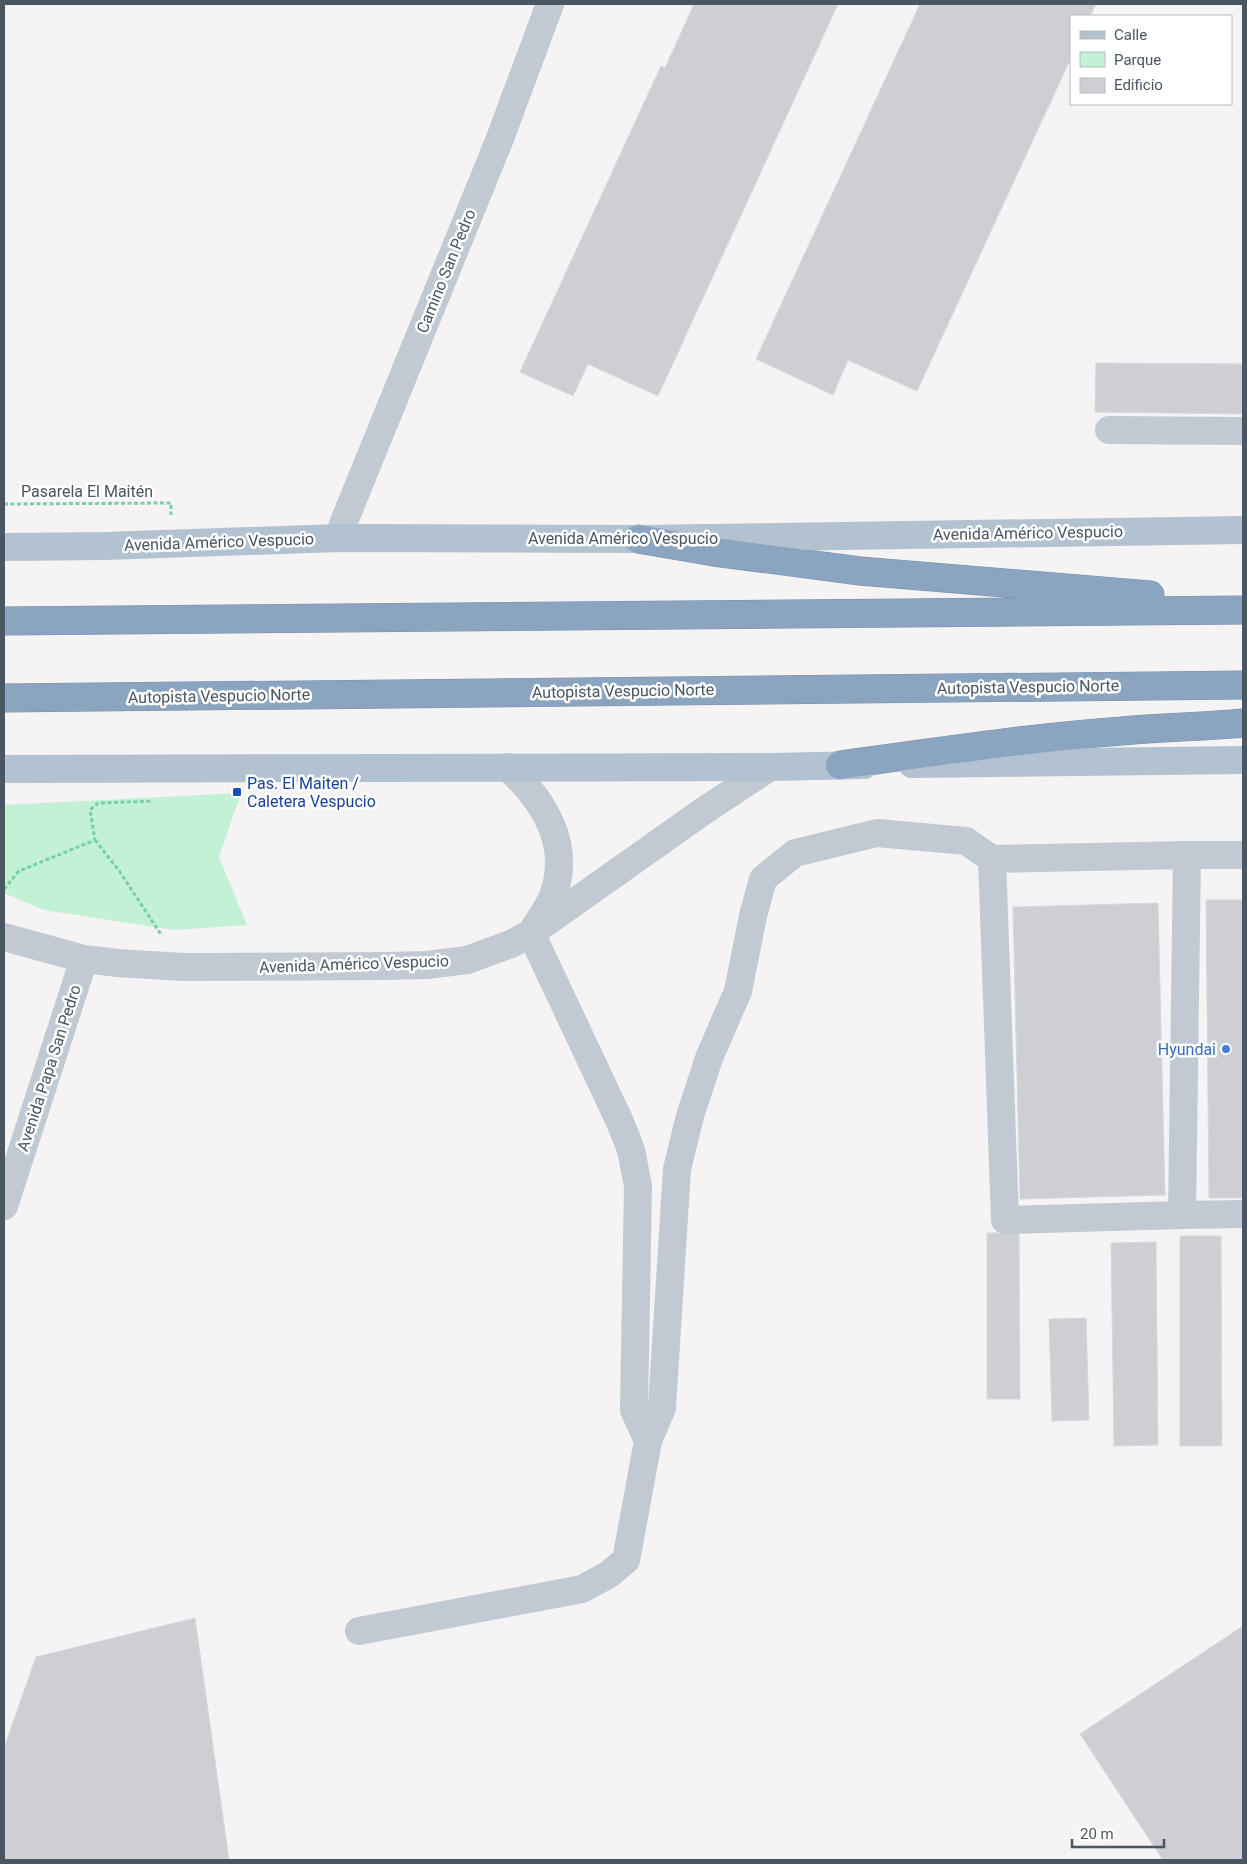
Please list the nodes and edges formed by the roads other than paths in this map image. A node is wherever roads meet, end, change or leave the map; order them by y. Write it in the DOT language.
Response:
graph roads {
  1 [pos="550,4"];
  2 [pos="1109,430"];
  3 [pos="1243,431"];
  4 [pos="1243,530"];
  5 [pos="339,538"];
  6 [pos="638,539"];
  7 [pos="4,547"];
  8 [pos="1243,603"];
  9 [pos="1243,610"];
  10 [pos="4,621"];
  11 [pos="1243,685"];
  12 [pos="4,698"];
  13 [pos="1243,723"];
  14 [pos="1243,760"];
  15 [pos="840,765"];
  16 [pos="507,767"];
  17 [pos="770,767"];
  18 [pos="4,769"];
  19 [pos="1187,855"];
  20 [pos="1243,855"];
  21 [pos="992,859"];
  22 [pos="530,933"];
  23 [pos="4,937"];
  24 [pos="84,959"];
  25 [pos="4,1206"];
  26 [pos="1243,1214"];
  27 [pos="1182,1215"];
  28 [pos="648,1440"];
  29 [pos="358,1632"];
  1 -- 5 [label="street, Camino San Pedro"];
  2 -- 3 [label="street"];
  4 -- 6 [label="main road, Avenida Américo Vespucio"];
  5 -- 6 [label="main road, Avenida Américo Vespucio"];
  5 -- 7 [label="main road, Avenida Américo Vespucio"];
  6 -- 8 [label="highway"];
  9 -- 10 [label="highway"];
  11 -- 12 [label="highway, Autopista Vespucio Norte"];
  13 -- 15 [label="highway"];
  14 -- 15 [label="main road"];
  15 -- 17 [label="main road"];
  16 -- 17 [label="main road"];
  16 -- 18 [label="main road"];
  16 -- 22 [label="street"];
  17 -- 22 [label="street, Avenida Américo Vespucio"];
  19 -- 20 [label="street"];
  19 -- 21 [label="street"];
  19 -- 27 [label="street"];
  21 -- 27 [label="street"];
  21 -- 28 [label="street"];
  22 -- 24 [label="street, Avenida Américo Vespucio"];
  22 -- 28 [label="street"];
  23 -- 24 [label="street, Avenida Américo Vespucio"];
  24 -- 25 [label="street, Avenida Papa San Pedro"];
  26 -- 27 [label="street"];
  28 -- 29 [label="street"];
}
